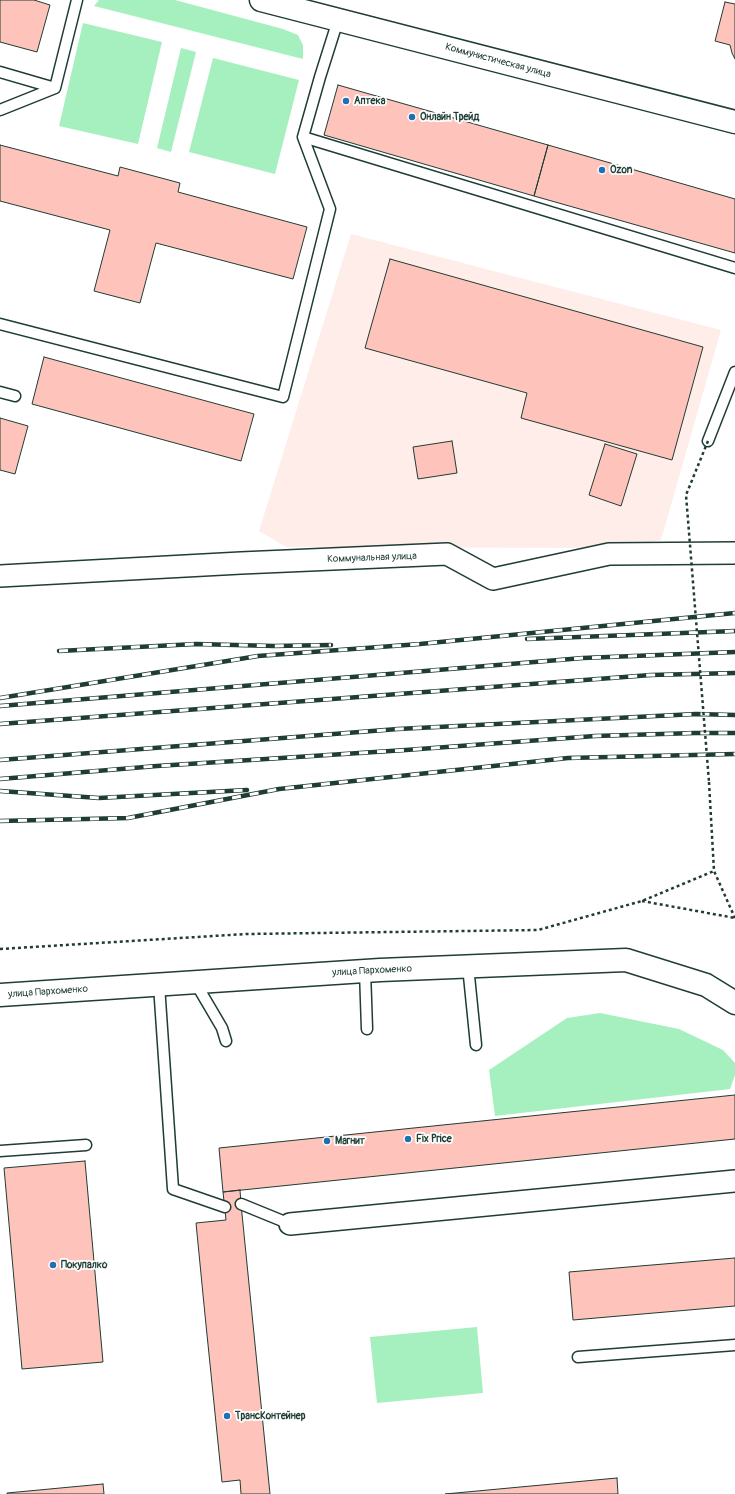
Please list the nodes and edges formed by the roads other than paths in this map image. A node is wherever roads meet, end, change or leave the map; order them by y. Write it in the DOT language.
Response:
graph roads {
  1 [pos="76,0"];
  2 [pos="260,0"];
  3 [pos="338,20"];
  4 [pos="0,72"];
  5 [pos="55,88"];
  6 [pos="0,110"];
  7 [pos="735,122"];
  8 [pos="303,137"];
  9 [pos="735,268"];
  10 [pos="0,324"];
  11 [pos="735,372"];
  12 [pos="0,392"];
  13 [pos="15,396"];
  14 [pos="708,441"];
  15 [pos="735,553"];
  16 [pos="0,576"];
  17 [pos="468,966"];
  18 [pos="365,971"];
  19 [pos="195,982"];
  20 [pos="158,985"];
  21 [pos="0,995"];
  22 [pos="735,1003"];
  23 [pos="367,1029"];
  24 [pos="226,1040"];
  25 [pos="476,1045"];
  26 [pos="86,1145"];
  27 [pos="0,1151"];
  28 [pos="735,1180"];
  29 [pos="242,1204"];
  30 [pos="225,1207"];
  31 [pos="290,1224"];
  32 [pos="735,1345"];
  33 [pos="578,1357"];
  1 -- 5 [label="lane"];
  2 -- 3 [label="street, Коммунистическая улица"];
  3 -- 7 [label="street, Коммунистическая улица"];
  3 -- 8 [label="lane"];
  4 -- 5 [label="lane"];
  5 -- 6 [label="lane"];
  8 -- 9 [label="lane"];
  8 -- 10 [label="lane"];
  11 -- 14 [label="lane"];
  12 -- 13 [label="lane"];
  15 -- 16 [label="street, Коммунальная улица"];
  17 -- 18 [label="street, улица Пархоменко"];
  17 -- 22 [label="street, улица Пархоменко"];
  17 -- 25 [label="lane"];
  18 -- 19 [label="street, улица Пархоменко"];
  18 -- 23 [label="lane"];
  19 -- 20 [label="street, улица Пархоменко"];
  19 -- 24 [label="lane"];
  20 -- 21 [label="street, улица Пархоменко"];
  20 -- 30 [label="lane"];
  26 -- 27 [label="lane"];
  28 -- 31 [label="street"];
  29 -- 31 [label="lane"];
  32 -- 33 [label="lane"];
}
